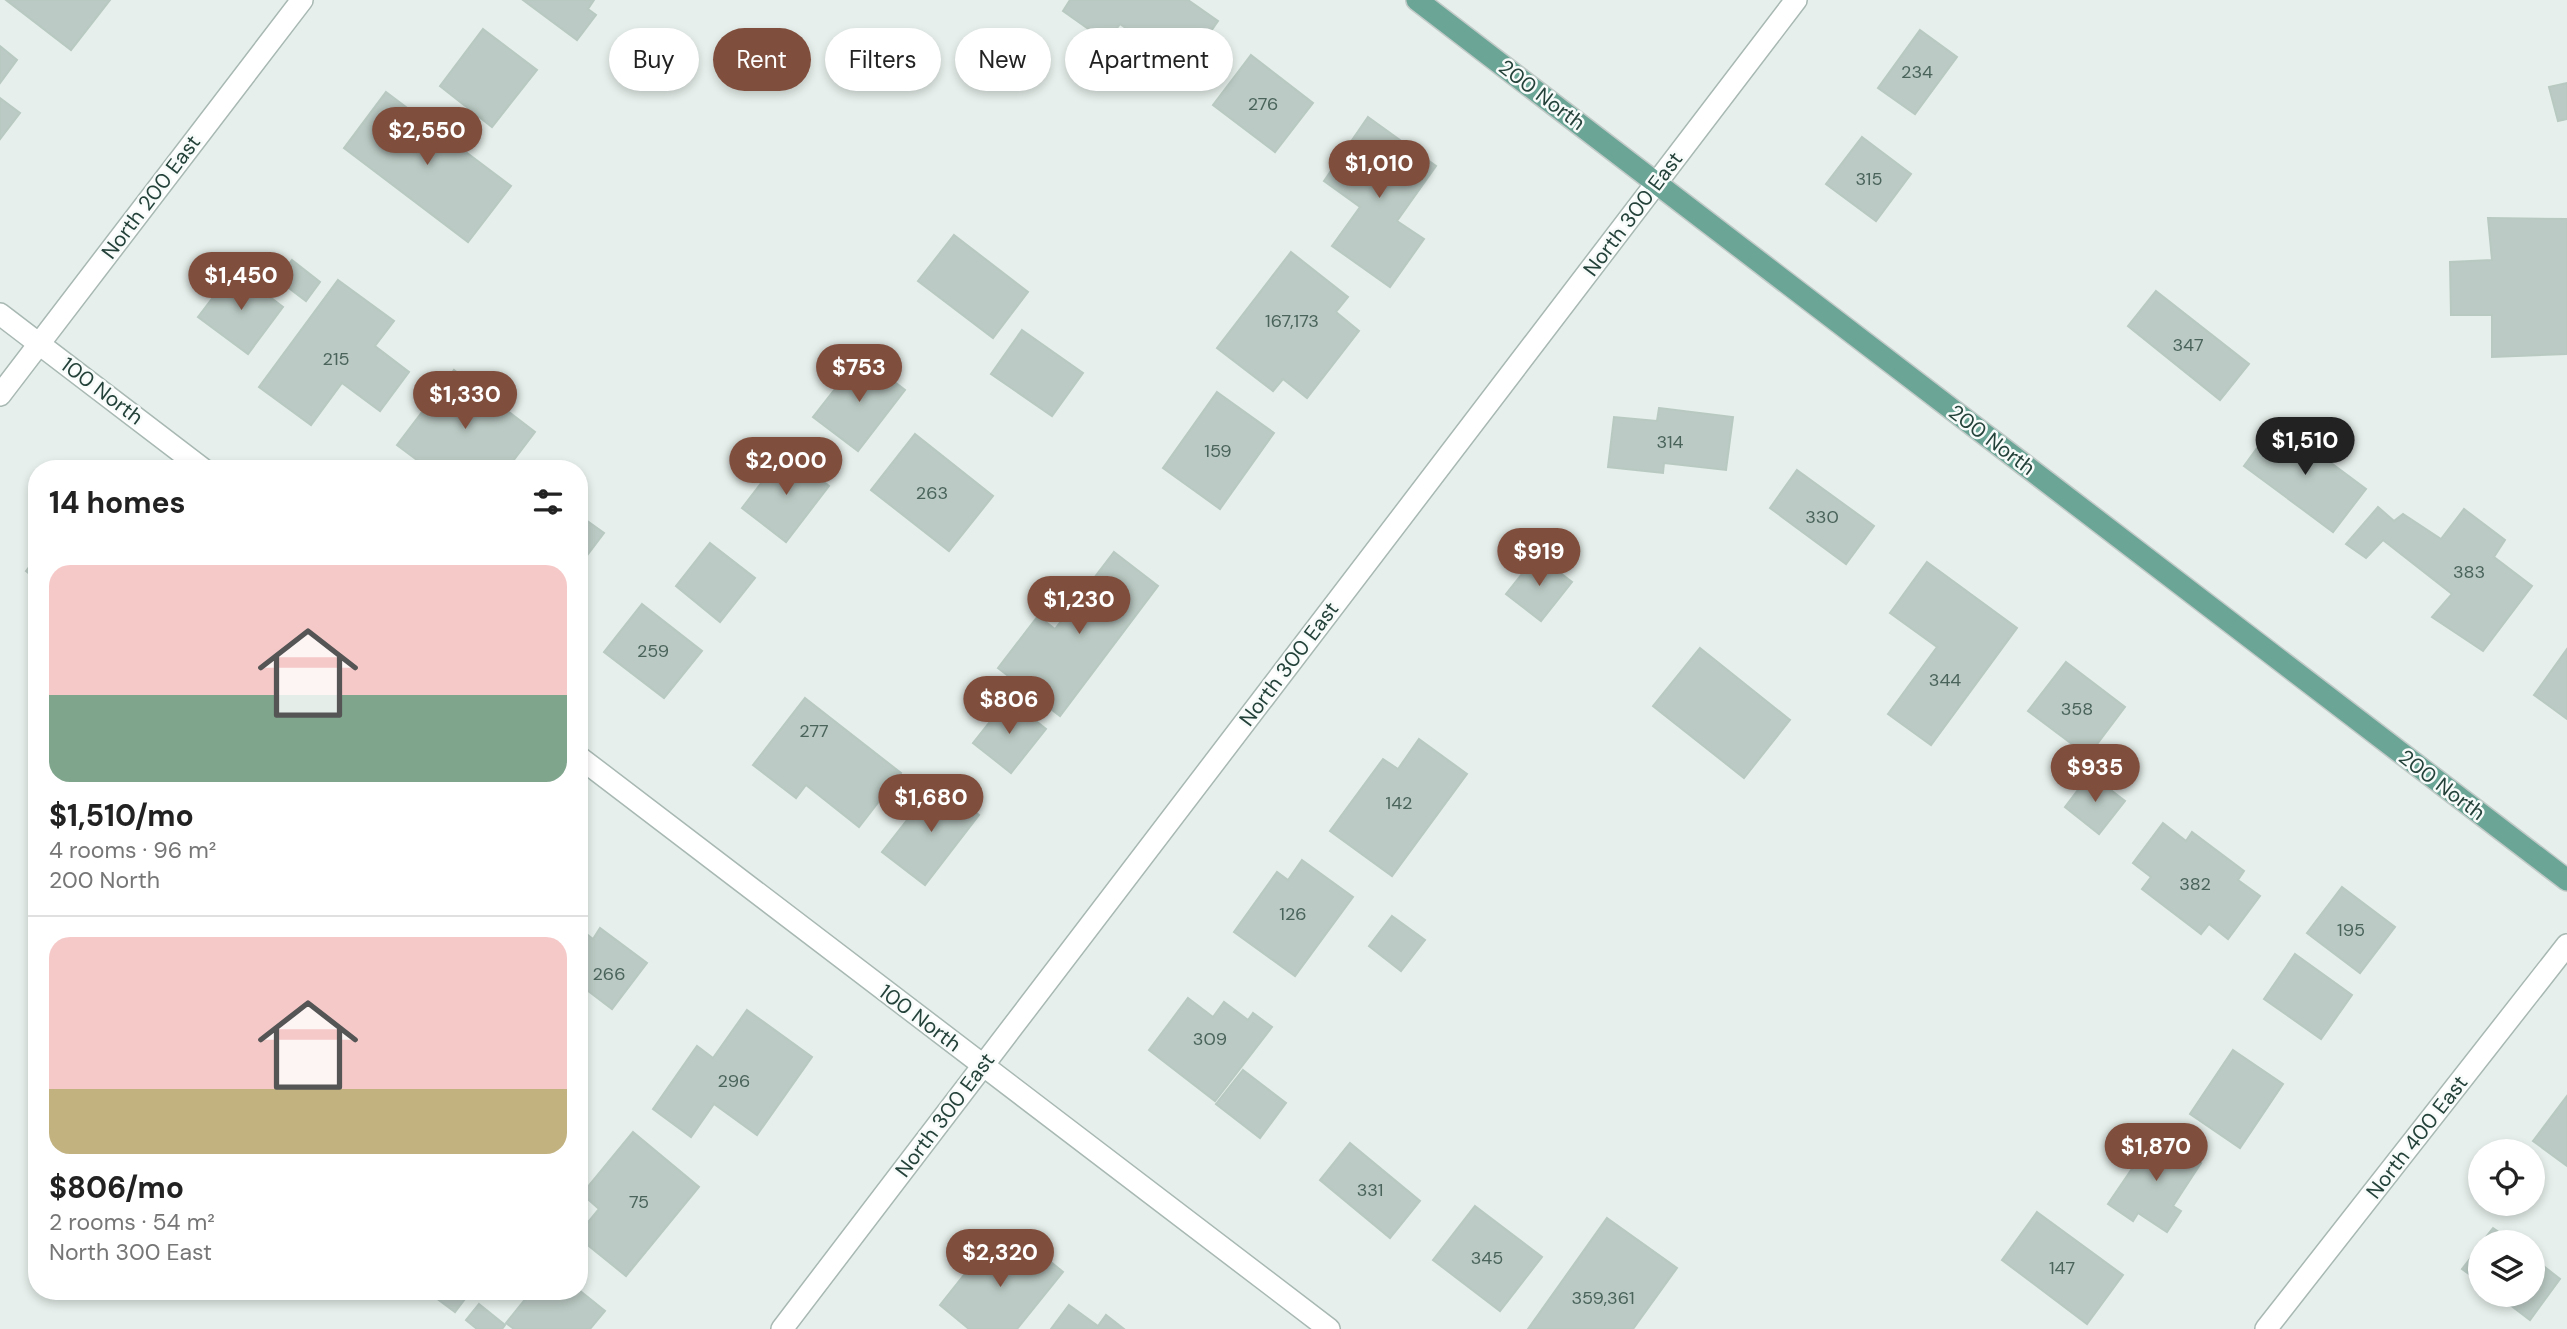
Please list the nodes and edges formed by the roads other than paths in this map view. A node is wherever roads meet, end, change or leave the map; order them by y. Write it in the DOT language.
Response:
graph roads {
  1 [pos="302,0"];
  2 [pos="1417,0"];
  3 [pos="1796,0"];
  4 [pos="1656,183"];
  5 [pos="0,314"];
  6 [pos="39,344"];
  7 [pos="0,395"];
  8 [pos="191,460"];
  9 [pos="588,764"];
  10 [pos="2567,880"];
  11 [pos="2567,945"];
  12 [pos="983,1065"];
  13 [pos="782,1329"];
  14 [pos="1329,1329"];
  15 [pos="2266,1329"];
  1 -- 6 [label="street, North 200 East"];
  2 -- 4 [label="main road, 200 North"];
  3 -- 4 [label="street, North 300 East"];
  4 -- 10 [label="main road, 200 North"];
  4 -- 12 [label="street, North 300 East"];
  5 -- 6 [label="street, 100 North"];
  6 -- 7 [label="street, North 200 East"];
  6 -- 8 [label="street, 100 North"];
  9 -- 12 [label="street, 100 North"];
  11 -- 15 [label="street, North 400 East"];
  12 -- 13 [label="street, North 300 East"];
  12 -- 14 [label="street, 100 North"];
}
